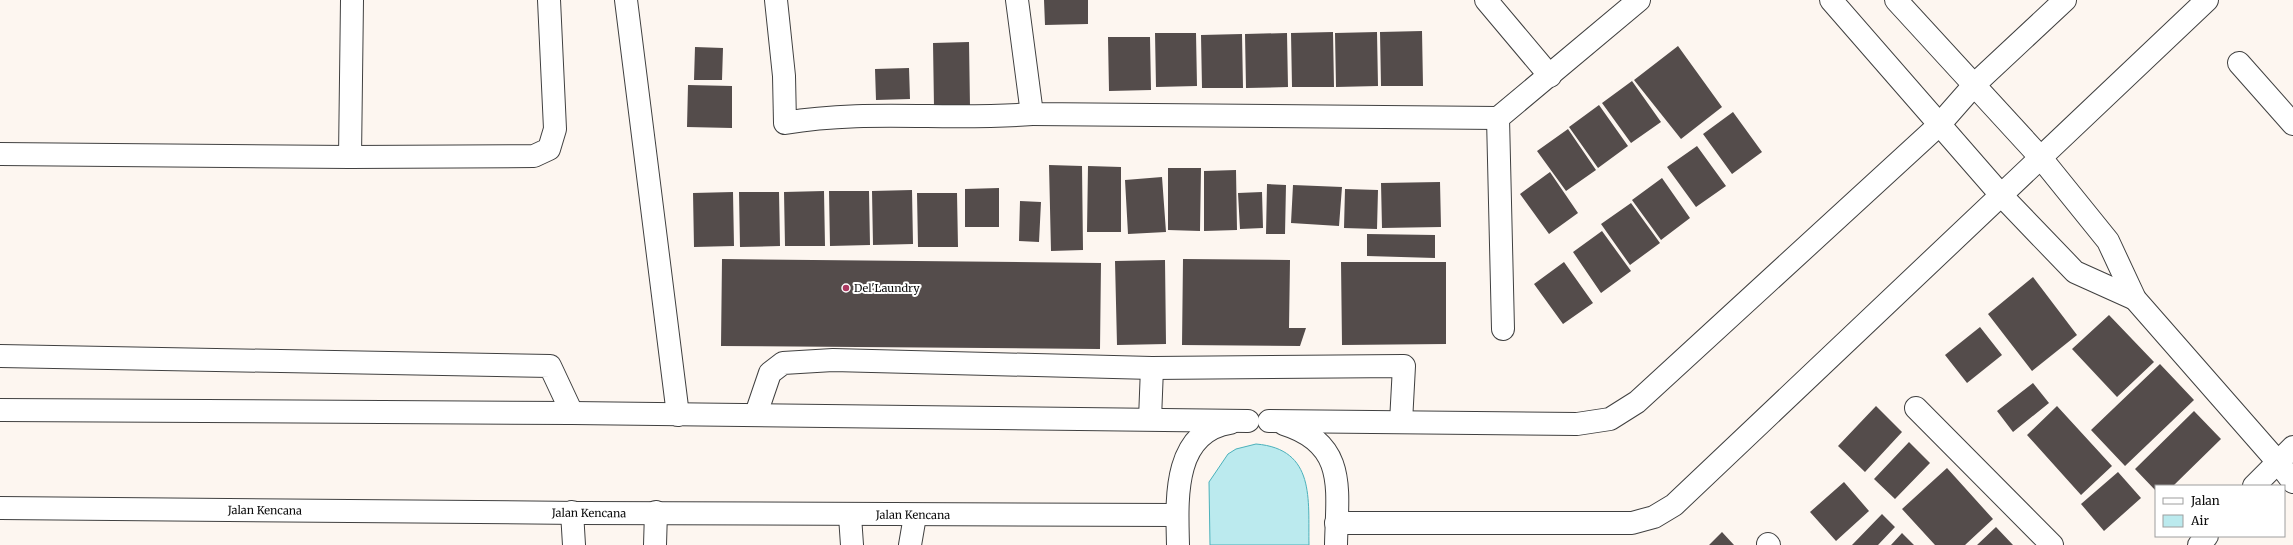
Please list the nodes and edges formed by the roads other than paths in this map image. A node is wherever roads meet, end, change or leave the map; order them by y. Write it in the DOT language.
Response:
graph roads {
  1 [pos="352,0"];
  2 [pos="549,0"];
  3 [pos="626,0"];
  4 [pos="776,0"];
  5 [pos="1017,0"];
  6 [pos="1486,0"];
  7 [pos="1639,0"];
  8 [pos="1831,0"];
  9 [pos="1896,0"];
  10 [pos="2065,0"];
  11 [pos="2207,0"];
  12 [pos="2239,63"];
  13 [pos="1550,76"];
  14 [pos="1975,84"];
  15 [pos="1032,114"];
  16 [pos="1498,118"];
  17 [pos="2293,124"];
  18 [pos="1939,125"];
  19 [pos="0,154"];
  20 [pos="350,157"];
  21 [pos="2040,158"];
  22 [pos="2001,195"];
  23 [pos="2135,299"];
  24 [pos="1503,329"];
  25 [pos="0,356"];
  26 [pos="1152,368"];
  27 [pos="1916,408"];
  28 [pos="0,410"];
  29 [pos="572,413"];
  30 [pos="756,414"];
  31 [pos="678,415"];
  32 [pos="1150,419"];
  33 [pos="1258,421"];
  34 [pos="1401,422"];
  35 [pos="2285,454"];
  36 [pos="2293,482"];
  37 [pos="2255,485"];
  38 [pos="0,508"];
  39 [pos="572,512"];
  40 [pos="656,512"];
  41 [pos="1177,515"];
  42 [pos="850,516"];
  43 [pos="915,516"];
  44 [pos="1336,523"];
  45 [pos="2206,537"];
  46 [pos="574,545"];
  47 [pos="655,545"];
  48 [pos="852,545"];
  49 [pos="910,545"];
  50 [pos="1178,545"];
  51 [pos="1336,545"];
  52 [pos="2052,545"];
  53 [pos="2199,545"];
  1 -- 20 [label="street"];
  2 -- 20 [label="street"];
  3 -- 31 [label="street"];
  4 -- 15 [label="street"];
  5 -- 15 [label="street"];
  6 -- 13 [label="street"];
  7 -- 13 [label="street"];
  8 -- 18 [label="street"];
  9 -- 14 [label="street"];
  10 -- 14 [label="street"];
  11 -- 21 [label="street"];
  12 -- 17 [label="street"];
  13 -- 16 [label="street"];
  14 -- 18 [label="street"];
  14 -- 21 [label="street"];
  15 -- 16 [label="street"];
  16 -- 24 [label="street"];
  18 -- 22 [label="street"];
  18 -- 34 [label="street"];
  19 -- 20 [label="street"];
  21 -- 22 [label="street"];
  21 -- 23 [label="street"];
  22 -- 23 [label="street"];
  22 -- 44 [label="street"];
  23 -- 35 [label="street"];
  25 -- 29 [label="street"];
  26 -- 30 [label="street"];
  26 -- 32 [label="street"];
  26 -- 34 [label="street"];
  27 -- 52 [label="street"];
  28 -- 29 [label="street"];
  29 -- 31 [label="street"];
  30 -- 31 [label="street"];
  30 -- 32 [label="street"];
  32 -- 33 [label="street"];
  33 -- 34 [label="street"];
  33 -- 41 [label="street"];
  33 -- 44 [label="street"];
  35 -- 36 [label="street"];
  35 -- 37 [label="street"];
  38 -- 39 [label="street, Jalan Kencana"];
  39 -- 40 [label="street, Jalan Kencana"];
  39 -- 46 [label="street"];
  40 -- 42 [label="street, Jalan Kencana"];
  40 -- 47 [label="street"];
  41 -- 43 [label="street, Jalan Kencana"];
  41 -- 50 [label="street"];
  42 -- 43 [label="street, Jalan Kencana"];
  42 -- 48 [label="street"];
  43 -- 49 [label="street"];
  44 -- 51 [label="street"];
  45 -- 53 [label="street"];
}
